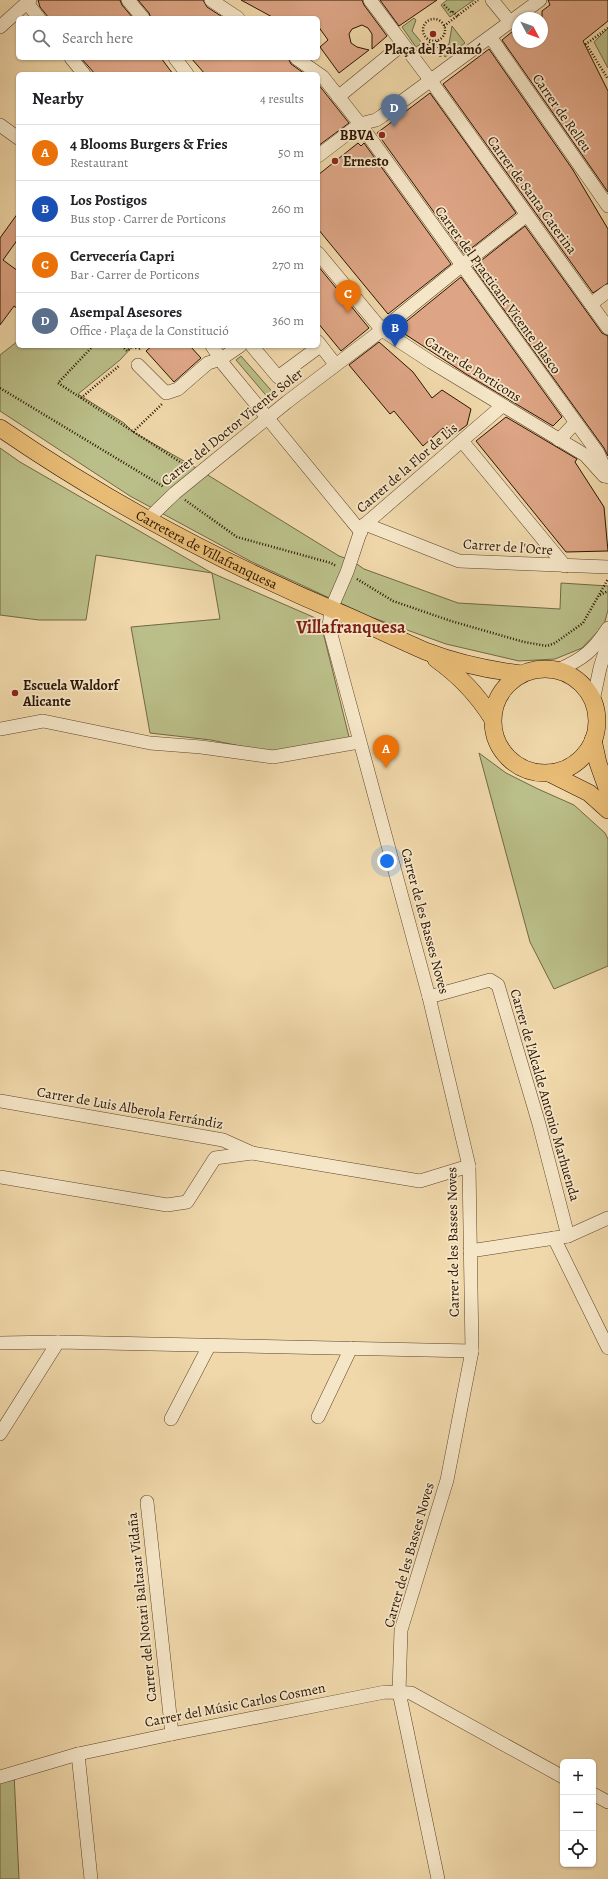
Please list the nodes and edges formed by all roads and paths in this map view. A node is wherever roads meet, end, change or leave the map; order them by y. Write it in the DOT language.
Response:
graph roads {
  1 [pos="128,0"];
  2 [pos="211,0"];
  3 [pos="370,0"];
  4 [pos="478,0"];
  5 [pos="492,0"];
  6 [pos="540,0"];
  7 [pos="29,2"];
  8 [pos="444,5"];
  9 [pos="38,16"];
  10 [pos="141,16"];
  11 [pos="235,16"];
  12 [pos="458,16"];
  13 [pos="510,22"];
  14 [pos="444,26"];
  15 [pos="0,27"];
  16 [pos="608,28"];
  17 [pos="491,38"];
  18 [pos="431,41"];
  19 [pos="437,41"];
  20 [pos="398,48"];
  21 [pos="421,54"];
  22 [pos="441,59"];
  23 [pos="73,60"];
  24 [pos="176,60"];
  25 [pos="299,60"];
  26 [pos="82,72"];
  27 [pos="186,72"];
  28 [pos="315,72"];
  29 [pos="320,76"];
  30 [pos="608,79"];
  31 [pos="431,81"];
  32 [pos="338,97"];
  33 [pos="360,124"];
  34 [pos="0,125"];
  35 [pos="16,137"];
  36 [pos="320,154"];
  37 [pos="608,206"];
  38 [pos="526,214"];
  39 [pos="320,255"];
  40 [pos="461,266"];
  41 [pos="608,291"];
  42 [pos="591,304"];
  43 [pos="608,328"];
  44 [pos="382,330"];
  45 [pos="320,345"];
  46 [pos="91,348"];
  47 [pos="214,348"];
  48 [pos="237,348"];
  49 [pos="254,348"];
  50 [pos="314,348"];
  51 [pos="221,358"];
  52 [pos="335,364"];
  53 [pos="120,365"];
  54 [pos="138,365"];
  55 [pos="0,388"];
  56 [pos="82,398"];
  57 [pos="163,404"];
  58 [pos="502,406"];
  59 [pos="268,418"];
  60 [pos="575,423"];
  61 [pos="0,428"];
  62 [pos="133,432"];
  63 [pos="559,440"];
  64 [pos="462,441"];
  65 [pos="194,470"];
  66 [pos="608,477"];
  67 [pos="608,480"];
  68 [pos="175,493"];
  69 [pos="148,519"];
  70 [pos="363,528"];
  71 [pos="565,566"];
  72 [pos="608,567"];
  73 [pos="347,572"];
  74 [pos="608,578"];
  75 [pos="608,591"];
  76 [pos="600,595"];
  77 [pos="331,609"];
  78 [pos="608,628"];
  79 [pos="608,642"];
  80 [pos="425,651"];
  81 [pos="558,670"];
  82 [pos="522,674"];
  83 [pos="594,701"];
  84 [pos="492,718"];
  85 [pos="0,729"];
  86 [pos="594,740"];
  87 [pos="359,742"];
  88 [pos="549,773"];
  89 [pos="608,791"];
  90 [pos="608,810"];
  91 [pos="429,997"];
  92 [pos="0,1101"];
  93 [pos="252,1153"];
  94 [pos="469,1166"];
  95 [pos="0,1177"];
  96 [pos="608,1218"];
  97 [pos="568,1236"];
  98 [pos="554,1238"];
  99 [pos="470,1251"];
  100 [pos="58,1342"];
  101 [pos="0,1343"];
  102 [pos="209,1346"];
  103 [pos="351,1348"];
  104 [pos="608,1348"];
  105 [pos="472,1351"];
  106 [pos="318,1417"];
  107 [pos="171,1419"];
  108 [pos="0,1434"];
  109 [pos="147,1502"];
  110 [pos="399,1692"];
  111 [pos="172,1734"];
  112 [pos="78,1754"];
  113 [pos="560,1775"];
  114 [pos="0,1777"];
  115 [pos="595,1795"];
  116 [pos="608,1802"];
  117 [pos="90,1879"];
  118 [pos="438,1879"];
  1 -- 10 [label="street"];
  2 -- 11 [label="street"];
  3 -- 31 [label="street, Carrer de Santa Caterina"];
  4 -- 12 [label="path"];
  5 -- 13 [label="street"];
  6 -- 13 [label="street"];
  7 -- 9 [label="street"];
  7 -- 15 [label="street"];
  8 -- 12 [label="path"];
  12 -- 14 [label="path"];
  13 -- 17 [label="street"];
  14 -- 18 [label="path"];
  14 -- 19 [label="path"];
  16 -- 30 [label="path"];
  17 -- 31 [label="street"];
  17 -- 37 [label="street, Carrer de Relleu"];
  18 -- 19 [label="path"];
  18 -- 21 [label="path"];
  19 -- 22 [label="path"];
  20 -- 32 [label="street"];
  23 -- 26 [label="street"];
  24 -- 27 [label="street"];
  25 -- 28 [label="street, Carrer del Practicant Vicente Blasco"];
  29 -- 32 [label="street, Carrer del Practicant Vicente Blasco"];
  31 -- 33 [label="street"];
  31 -- 38 [label="street, Carrer de Santa Caterina"];
  32 -- 33 [label="street, Carrer del Practicant Vicente Blasco"];
  33 -- 36 [label="street"];
  33 -- 40 [label="street, Carrer del Practicant Vicente Blasco"];
  34 -- 35 [label="street"];
  38 -- 40 [label="street, Carrer del Doctor Vicente Soler"];
  38 -- 42 [label="street, Carrer de Santa Caterina"];
  39 -- 44 [label="street, Carrer de Porticons"];
  40 -- 44 [label="street, Carrer del Doctor Vicente Soler"];
  40 -- 60 [label="street, Carrer del Practicant Vicente Blasco"];
  41 -- 42 [label="street"];
  42 -- 43 [label="street, Carrer de Santa Caterina"];
  44 -- 52 [label="street, Carrer del Doctor Vicente Soler"];
  44 -- 58 [label="street, Carrer de Porticons"];
  45 -- 52 [label="street"];
  46 -- 56 [label="path"];
  47 -- 51 [label="street, Carrer de l'Ocre"];
  48 -- 51 [label="street"];
  49 -- 50 [label="street"];
  51 -- 54 [label="street"];
  51 -- 59 [label="street, Carrer de l'Ocre"];
  52 -- 59 [label="street, Carrer del Doctor Vicente Soler"];
  53 -- 56 [label="path"];
  55 -- 68 [label="path"];
  56 -- 62 [label="path"];
  57 -- 62 [label="path"];
  58 -- 63 [label="street, Carrer de Porticons"];
  58 -- 64 [label="street, Carrer de la Flor de Lis"];
  59 -- 68 [label="street, Carrer del Doctor Vicente Soler"];
  59 -- 70 [label="street, Carrer de l'Ocre"];
  60 -- 63 [label="street"];
  60 -- 66 [label="street, Carrer del Practicant Vicente Blasco"];
  61 -- 69 [label="main road, Carretera de Villafranquesa"];
  62 -- 65 [label="path"];
  63 -- 67 [label="street, Carrer de Porticons"];
  64 -- 70 [label="street, Carrer de la Flor de Lis"];
  64 -- 71 [label="street"];
  68 -- 69 [label="street, Carrer del Doctor Vicente Soler"];
  68 -- 73 [label="path"];
  69 -- 77 [label="main road, Carretera de Villafranquesa"];
  70 -- 71 [label="street, Carrer de l'Ocre"];
  70 -- 73 [label="street, Carrer de la Flor de Lis"];
  71 -- 72 [label="street, Carrer de l'Ocre"];
  73 -- 76 [label="path"];
  73 -- 77 [label="street, Carrer de la Flor de Lis"];
  74 -- 76 [label="path"];
  75 -- 76 [label="path"];
  77 -- 80 [label="main road, Carretera de Villafranquesa"];
  77 -- 87 [label="street, Carrer de les Basses Noves"];
  78 -- 81 [label="street"];
  79 -- 83 [label="street"];
  80 -- 82 [label="main road, Carretera de Villafranquesa"];
  80 -- 84 [label="main road, Carretera de Villafranquesa"];
  81 -- 82 [label="main road"];
  81 -- 83 [label="main road"];
  82 -- 84 [label="main road"];
  83 -- 86 [label="main road"];
  84 -- 88 [label="main road"];
  85 -- 87 [label="street"];
  86 -- 88 [label="main road"];
  86 -- 89 [label="main road"];
  87 -- 91 [label="street, Carrer de les Basses Noves"];
  88 -- 90 [label="main road"];
  91 -- 94 [label="street, Carrer de les Basses Noves"];
  91 -- 97 [label="street, Carrer de l'Alcalde Antonio Marhuenda"];
  92 -- 93 [label="street, Carrer de Luis Alberola Ferrándiz"];
  93 -- 94 [label="street, Carrer de Luis Alberola Ferrándiz"];
  93 -- 95 [label="street, Carrer de Luis Alberola Ferrándiz"];
  94 -- 99 [label="street, Carrer de les Basses Noves"];
  96 -- 97 [label="street"];
  97 -- 98 [label="street"];
  98 -- 99 [label="street"];
  98 -- 104 [label="street"];
  99 -- 105 [label="street, Carrer de les Basses Noves"];
  100 -- 101 [label="street"];
  100 -- 102 [label="street"];
  100 -- 108 [label="street"];
  102 -- 103 [label="street"];
  102 -- 107 [label="street"];
  103 -- 105 [label="street"];
  103 -- 106 [label="street"];
  105 -- 110 [label="street, Carrer de les Basses Noves"];
  109 -- 111 [label="street, Carrer del Notari Baltasar Vidaña"];
  110 -- 111 [label="street, Carrer del Músic Carlos Cosmen"];
  110 -- 113 [label="street, Carrer del Músic Carlos Cosmen"];
  110 -- 118 [label="street, Carrer de les Basses Noves"];
  111 -- 112 [label="street, Carrer del Músic Carlos Cosmen"];
  112 -- 114 [label="street, Carrer del Músic Carlos Cosmen"];
  112 -- 117 [label="street"];
  115 -- 116 [label="street"];
}
